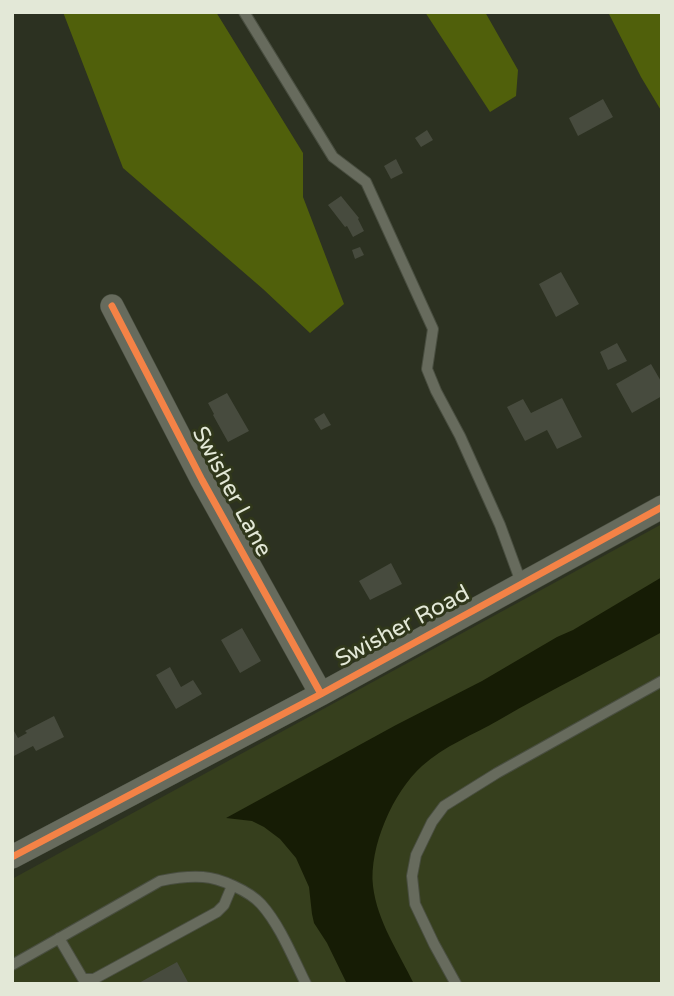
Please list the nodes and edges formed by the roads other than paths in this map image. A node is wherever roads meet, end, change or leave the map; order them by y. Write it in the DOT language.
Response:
graph roads {
  1 [pos="244,12"];
  2 [pos="112,306"];
  3 [pos="662,508"];
  4 [pos="522,585"];
  5 [pos="662,681"];
  6 [pos="321,694"];
  7 [pos="12,857"];
  8 [pos="232,886"];
  9 [pos="60,938"];
  10 [pos="12,965"];
  11 [pos="306,984"];
  12 [pos="456,984"];
  1 -- 4 [label="lane"];
  2 -- 6 [label="street, Swisher Lane"];
  3 -- 4 [label="street, Swisher Road"];
  4 -- 6 [label="street, Swisher Road"];
  5 -- 12 [label="lane"];
  6 -- 7 [label="street, Swisher Road"];
  8 -- 9 [label="lane"];
  8 -- 9 [label="lane"];
  8 -- 11 [label="lane"];
  9 -- 10 [label="lane"];
}
